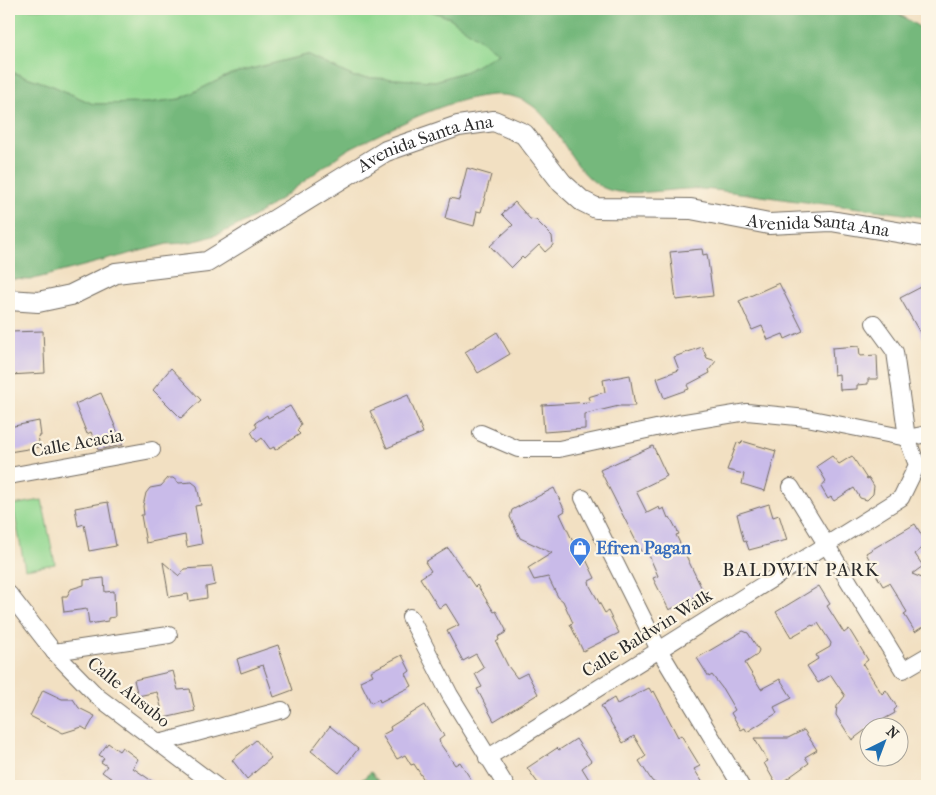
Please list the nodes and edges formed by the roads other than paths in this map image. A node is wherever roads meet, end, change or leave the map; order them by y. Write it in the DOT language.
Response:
graph roads {
  1 [pos="927,237"];
  2 [pos="9,300"];
  3 [pos="874,323"];
  4 [pos="482,433"];
  5 [pos="927,434"];
  6 [pos="907,438"];
  7 [pos="152,450"];
  8 [pos="9,476"];
  9 [pos="791,487"];
  10 [pos="583,498"];
  11 [pos="826,546"];
  12 [pos="9,594"];
  13 [pos="410,617"];
  14 [pos="169,635"];
  15 [pos="658,648"];
  16 [pos="54,652"];
  17 [pos="927,656"];
  18 [pos="282,710"];
  19 [pos="159,743"];
  20 [pos="487,758"];
  21 [pos="216,786"];
  22 [pos="506,786"];
  23 [pos="741,786"];
  1 -- 2 [label="street, Avenida Santa Ana"];
  3 -- 6 [label="street, Calle Baldwin Walk"];
  4 -- 6 [label="street"];
  5 -- 6 [label="street"];
  6 -- 11 [label="street, Calle Baldwin Walk"];
  7 -- 8 [label="street, Calle Acacia"];
  9 -- 11 [label="street"];
  10 -- 15 [label="street"];
  11 -- 15 [label="street, Calle Baldwin Walk"];
  11 -- 17 [label="street"];
  12 -- 16 [label="street, Calle Ausubo"];
  13 -- 20 [label="street"];
  14 -- 16 [label="street"];
  15 -- 20 [label="street, Calle Baldwin Walk"];
  15 -- 23 [label="street"];
  16 -- 19 [label="street, Calle Ausubo"];
  18 -- 19 [label="street"];
  19 -- 21 [label="street, Calle Ausubo"];
  20 -- 22 [label="street"];
}
